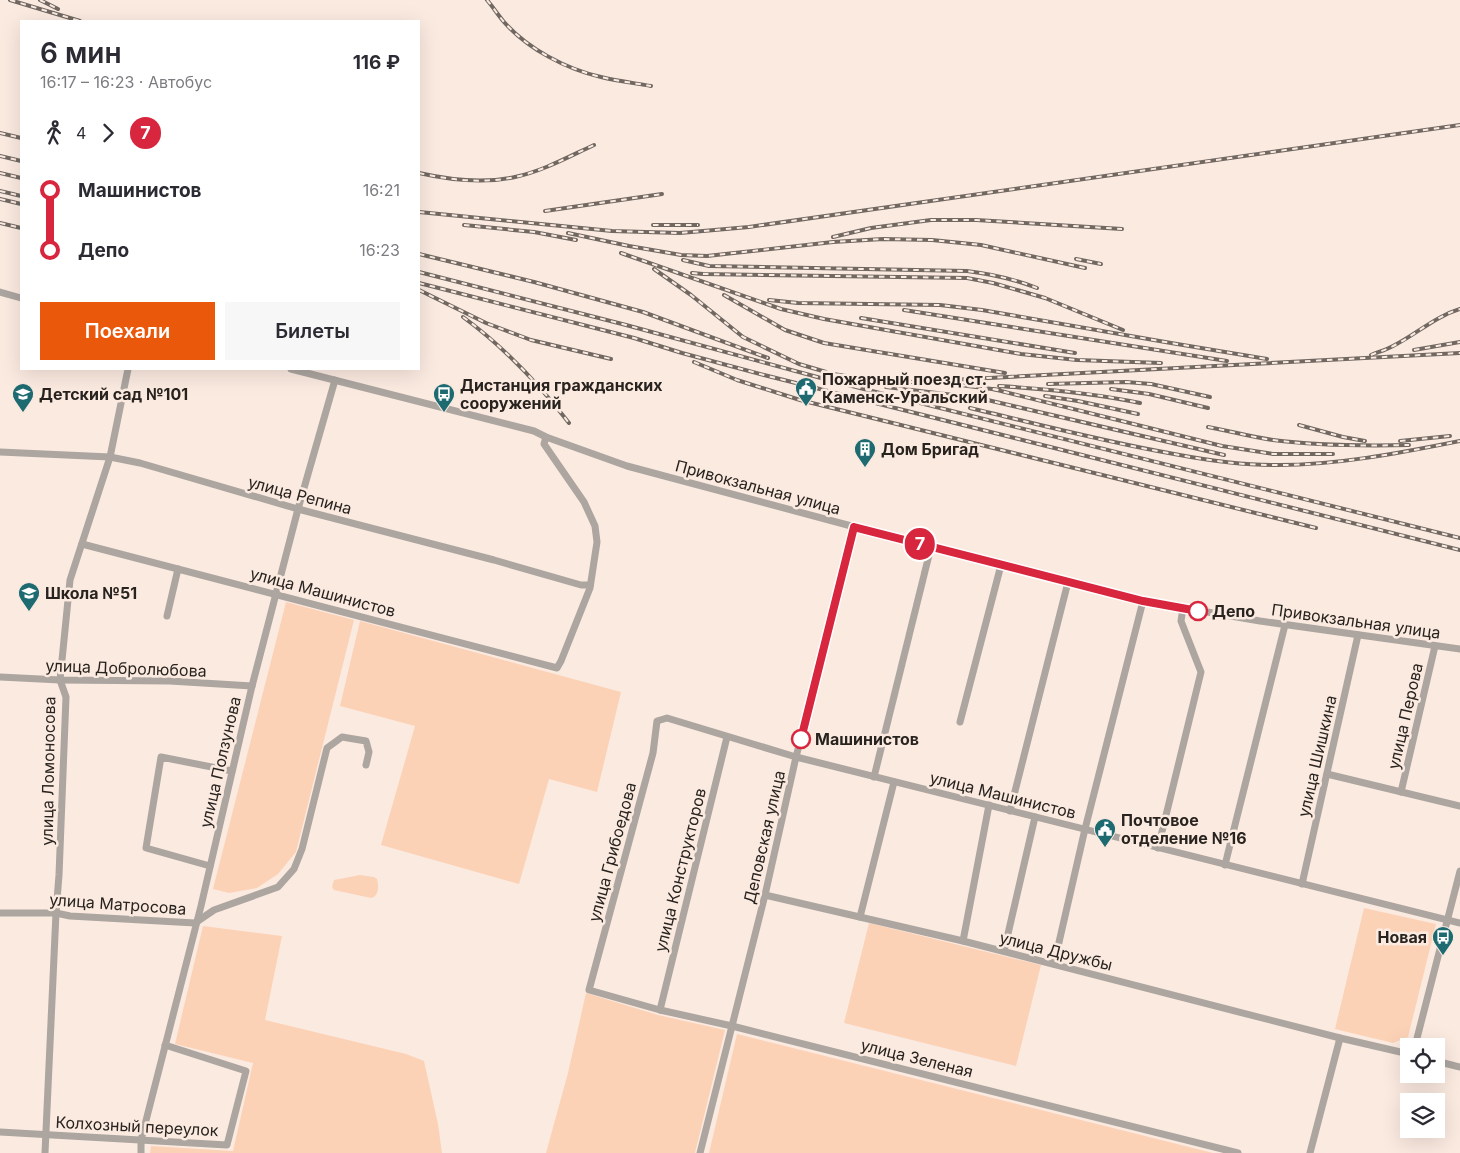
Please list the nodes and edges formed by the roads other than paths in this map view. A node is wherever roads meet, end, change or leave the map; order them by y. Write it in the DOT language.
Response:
graph roads {
  1 [pos="0,292"];
  2 [pos="20,298"];
  3 [pos="128,370"];
  4 [pos="295,370"];
  5 [pos="335,380"];
  6 [pos="546,437"];
  7 [pos="0,452"];
  8 [pos="110,457"];
  9 [pos="298,510"];
  10 [pos="854,527"];
  11 [pos="82,544"];
  12 [pos="931,547"];
  13 [pos="1001,565"];
  14 [pos="178,569"];
  15 [pos="1068,582"];
  16 [pos="590,584"];
  17 [pos="275,594"];
  18 [pos="1143,601"];
  19 [pos="1183,608"];
  20 [pos="167,616"];
  21 [pos="1285,625"];
  22 [pos="1358,635"];
  23 [pos="1435,646"];
  24 [pos="1460,649"];
  25 [pos="0,677"];
  26 [pos="60,680"];
  27 [pos="252,686"];
  28 [pos="658,722"];
  29 [pos="960,722"];
  30 [pos="727,737"];
  31 [pos="796,757"];
  32 [pos="366,765"];
  33 [pos="232,771"];
  34 [pos="1327,774"];
  35 [pos="874,776"];
  36 [pos="894,782"];
  37 [pos="1401,792"];
  38 [pos="989,805"];
  39 [pos="1460,806"];
  40 [pos="1010,811"];
  41 [pos="1035,817"];
  42 [pos="1085,830"];
  43 [pos="1158,848"];
  44 [pos="1226,864"];
  45 [pos="210,866"];
  46 [pos="1460,871"];
  47 [pos="1302,884"];
  48 [pos="765,894"];
  49 [pos="201,906"];
  50 [pos="214,910"];
  51 [pos="0,913"];
  52 [pos="56,913"];
  53 [pos="860,917"];
  54 [pos="1448,920"];
  55 [pos="195,923"];
  56 [pos="1460,923"];
  57 [pos="963,941"];
  58 [pos="1004,951"];
  59 [pos="1054,964"];
  60 [pos="589,990"];
  61 [pos="660,1010"];
  62 [pos="732,1026"];
  63 [pos="1340,1038"];
  64 [pos="1417,1038"];
  65 [pos="165,1045"];
  66 [pos="1400,1052"];
  67 [pos="1445,1063"];
  68 [pos="1460,1067"];
  69 [pos="0,1132"];
  70 [pos="46,1134"];
  71 [pos="141,1140"];
  72 [pos="45,1153"];
  73 [pos="141,1153"];
  74 [pos="700,1153"];
  75 [pos="1238,1153"];
  76 [pos="1310,1153"];
  1 -- 2 [label="street"];
  3 -- 8 [label="street, улица Ломоносова"];
  4 -- 5 [label="street, Привокзальная улица"];
  5 -- 6 [label="street, Привокзальная улица"];
  5 -- 9 [label="street, улица Ползунова"];
  6 -- 10 [label="street, Привокзальная улица"];
  6 -- 16 [label="street"];
  7 -- 8 [label="street, улица Репина"];
  8 -- 9 [label="street, улица Репина"];
  8 -- 11 [label="street, улица Ломоносова"];
  9 -- 16 [label="street, улица Репина"];
  9 -- 17 [label="street, улица Ползунова"];
  10 -- 12 [label="street, Привокзальная улица"];
  10 -- 31 [label="street, Деповская улица"];
  11 -- 14 [label="street, улица Машинистов"];
  11 -- 26 [label="street, улица Ломоносова"];
  12 -- 13 [label="street, Привокзальная улица"];
  12 -- 35 [label="street"];
  13 -- 15 [label="street, Привокзальная улица"];
  13 -- 29 [label="street"];
  14 -- 17 [label="street, улица Машинистов"];
  14 -- 20 [label="street"];
  15 -- 18 [label="street, Привокзальная улица"];
  15 -- 40 [label="street"];
  16 -- 17 [label="street, улица Машинистов"];
  17 -- 27 [label="street, улица Ползунова"];
  18 -- 19 [label="street, Привокзальная улица"];
  18 -- 42 [label="street"];
  19 -- 21 [label="street, Привокзальная улица"];
  19 -- 43 [label="street"];
  21 -- 22 [label="street, Привокзальная улица"];
  21 -- 44 [label="street"];
  22 -- 23 [label="street, Привокзальная улица"];
  22 -- 34 [label="street, улица Шишкина"];
  23 -- 24 [label="street, Привокзальная улица"];
  23 -- 37 [label="street, улица Перова"];
  25 -- 26 [label="street, улица Добролюбова"];
  26 -- 27 [label="street, улица Добролюбова"];
  26 -- 52 [label="street, улица Ломоносова"];
  27 -- 33 [label="street, улица Ползунова"];
  28 -- 30 [label="street, улица Машинистов"];
  28 -- 60 [label="street, улица Грибоедова"];
  30 -- 31 [label="street, улица Машинистов"];
  30 -- 61 [label="street, улица Конструкторов"];
  31 -- 35 [label="street, улица Машинистов"];
  31 -- 48 [label="street, Деповская улица"];
  32 -- 50 [label="street, улица Матросова"];
  33 -- 45 [label="street, улица Ползунова"];
  33 -- 45 [label="street"];
  34 -- 37 [label="street"];
  34 -- 47 [label="street, улица Шишкина"];
  35 -- 36 [label="street, улица Машинистов"];
  36 -- 38 [label="street, улица Машинистов"];
  36 -- 53 [label="street"];
  37 -- 39 [label="street"];
  38 -- 40 [label="street, улица Машинистов"];
  38 -- 57 [label="street"];
  40 -- 41 [label="street, улица Машинистов"];
  41 -- 42 [label="street, улица Машинистов"];
  41 -- 58 [label="street"];
  42 -- 43 [label="street, улица Машинистов"];
  42 -- 59 [label="street"];
  43 -- 44 [label="street, улица Машинистов"];
  44 -- 47 [label="street, улица Машинистов"];
  45 -- 49 [label="street, улица Ползунова"];
  46 -- 54 [label="street"];
  47 -- 54 [label="street, улица Машинистов"];
  48 -- 53 [label="street, улица Дружбы"];
  48 -- 62 [label="street, Деповская улица"];
  49 -- 50 [label="street"];
  49 -- 55 [label="street, улица Ползунова"];
  50 -- 55 [label="street, улица Матросова"];
  51 -- 52 [label="street, улица Матросова"];
  52 -- 55 [label="street, улица Матросова"];
  52 -- 70 [label="street, улица Ломоносова"];
  53 -- 57 [label="street, улица Дружбы"];
  54 -- 56 [label="street, улица Машинистов"];
  54 -- 64 [label="street"];
  55 -- 65 [label="street, улица Ползунова"];
  57 -- 58 [label="street, улица Дружбы"];
  58 -- 59 [label="street, улица Дружбы"];
  59 -- 63 [label="street, улица Дружбы"];
  60 -- 61 [label="street, улица Зеленая"];
  61 -- 62 [label="street, улица Зеленая"];
  62 -- 74 [label="street, Деповская улица"];
  62 -- 75 [label="street, улица Зеленая"];
  63 -- 66 [label="street, улица Дружбы"];
  63 -- 76 [label="street"];
  65 -- 71 [label="street, улица Ползунова"];
  65 -- 71 [label="street, Колхозный переулок"];
  67 -- 68 [label="street"];
  69 -- 70 [label="street, Колхозный переулок"];
  70 -- 71 [label="street, Колхозный переулок"];
  70 -- 72 [label="street, улица Ломоносова"];
  71 -- 73 [label="street, улица Ползунова"];
}
